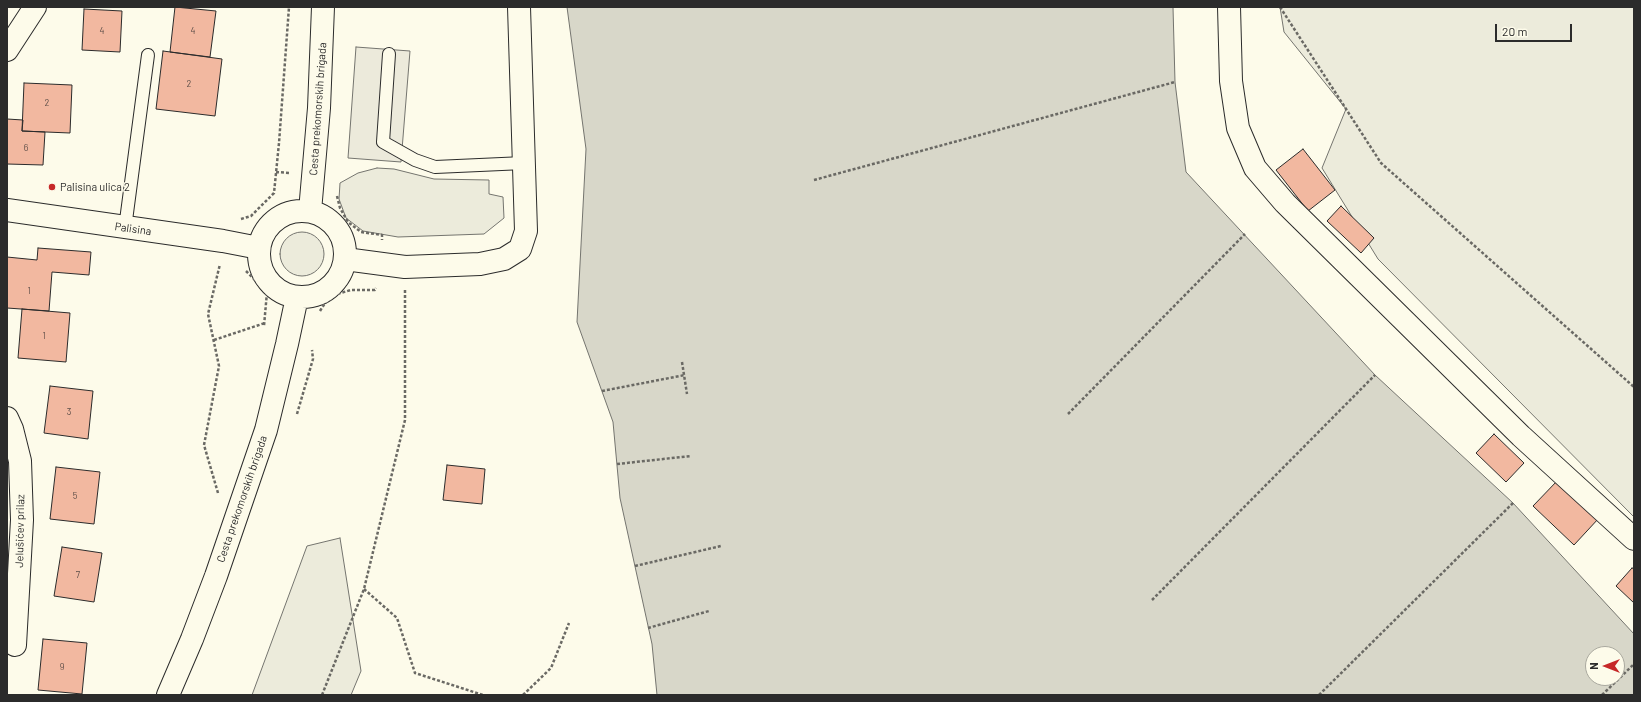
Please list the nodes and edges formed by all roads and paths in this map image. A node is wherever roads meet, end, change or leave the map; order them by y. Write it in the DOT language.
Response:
graph roads {
  1 [pos="35,7"];
  2 [pos="290,7"];
  3 [pos="324,7"];
  4 [pos="519,7"];
  5 [pos="1229,7"];
  6 [pos="1280,7"];
  7 [pos="7,50"];
  8 [pos="389,54"];
  9 [pos="148,55"];
  10 [pos="1175,82"];
  11 [pos="524,163"];
  12 [pos="276,172"];
  13 [pos="313,176"];
  14 [pos="814,180"];
  15 [pos="338,190"];
  16 [pos="7,210"];
  17 [pos="310,211"];
  18 [pos="125,228"];
  19 [pos="1245,234"];
  20 [pos="223,241"];
  21 [pos="259,248"];
  22 [pos="345,259"];
  23 [pos="381,263"];
  24 [pos="405,267"];
  25 [pos="244,269"];
  26 [pos="297,297"];
  27 [pos="319,312"];
  28 [pos="214,340"];
  29 [pos="682,362"];
  30 [pos="685,375"];
  31 [pos="1375,375"];
  32 [pos="1634,388"];
  33 [pos="602,391"];
  34 [pos="687,394"];
  35 [pos="1068,414"];
  36 [pos="7,418"];
  37 [pos="691,456"];
  38 [pos="616,464"];
  39 [pos="219,496"];
  40 [pos="1513,504"];
  41 [pos="1634,539"];
  42 [pos="721,546"];
  43 [pos="635,566"];
  44 [pos="364,589"];
  45 [pos="1152,600"];
  46 [pos="709,611"];
  47 [pos="569,623"];
  48 [pos="648,628"];
  49 [pos="15,645"];
  50 [pos="1634,664"];
  51 [pos="168,695"];
  52 [pos="322,695"];
  53 [pos="483,695"];
  54 [pos="523,695"];
  55 [pos="1319,695"];
  56 [pos="1602,695"];
  1 -- 7 [label="street"];
  2 -- 12 [label="path"];
  3 -- 13 [label="street, Cesta prekomorskih brigada"];
  4 -- 11 [label="street"];
  5 -- 41 [label="street"];
  6 -- 32 [label="path"];
  8 -- 11 [label="lane"];
  9 -- 18 [label="lane"];
  10 -- 14 [label="path"];
  11 -- 24 [label="street"];
  12 -- 13 [label="path"];
  12 -- 20 [label="path"];
  13 -- 17 [label="street, Cesta prekomorskih brigada"];
  15 -- 23 [label="path"];
  16 -- 18 [label="street, Palisina"];
  17 -- 21 [label="street"];
  17 -- 22 [label="street"];
  18 -- 20 [label="street, Palisina"];
  19 -- 35 [label="path"];
  20 -- 21 [label="street, Palisina"];
  20 -- 28 [label="path"];
  21 -- 26 [label="street"];
  22 -- 23 [label="street"];
  22 -- 26 [label="street"];
  23 -- 24 [label="street"];
  23 -- 27 [label="path"];
  24 -- 44 [label="path"];
  25 -- 28 [label="path"];
  26 -- 51 [label="street, Cesta prekomorskih brigada"];
  28 -- 39 [label="path"];
  29 -- 30 [label="path"];
  30 -- 33 [label="path"];
  30 -- 34 [label="path"];
  31 -- 45 [label="path"];
  36 -- 49 [label="street, Jelušićev prilaz"];
  37 -- 38 [label="path"];
  40 -- 55 [label="path"];
  42 -- 43 [label="path"];
  44 -- 52 [label="path"];
  44 -- 53 [label="path"];
  46 -- 48 [label="path"];
  47 -- 54 [label="path"];
  50 -- 56 [label="path"];
}
